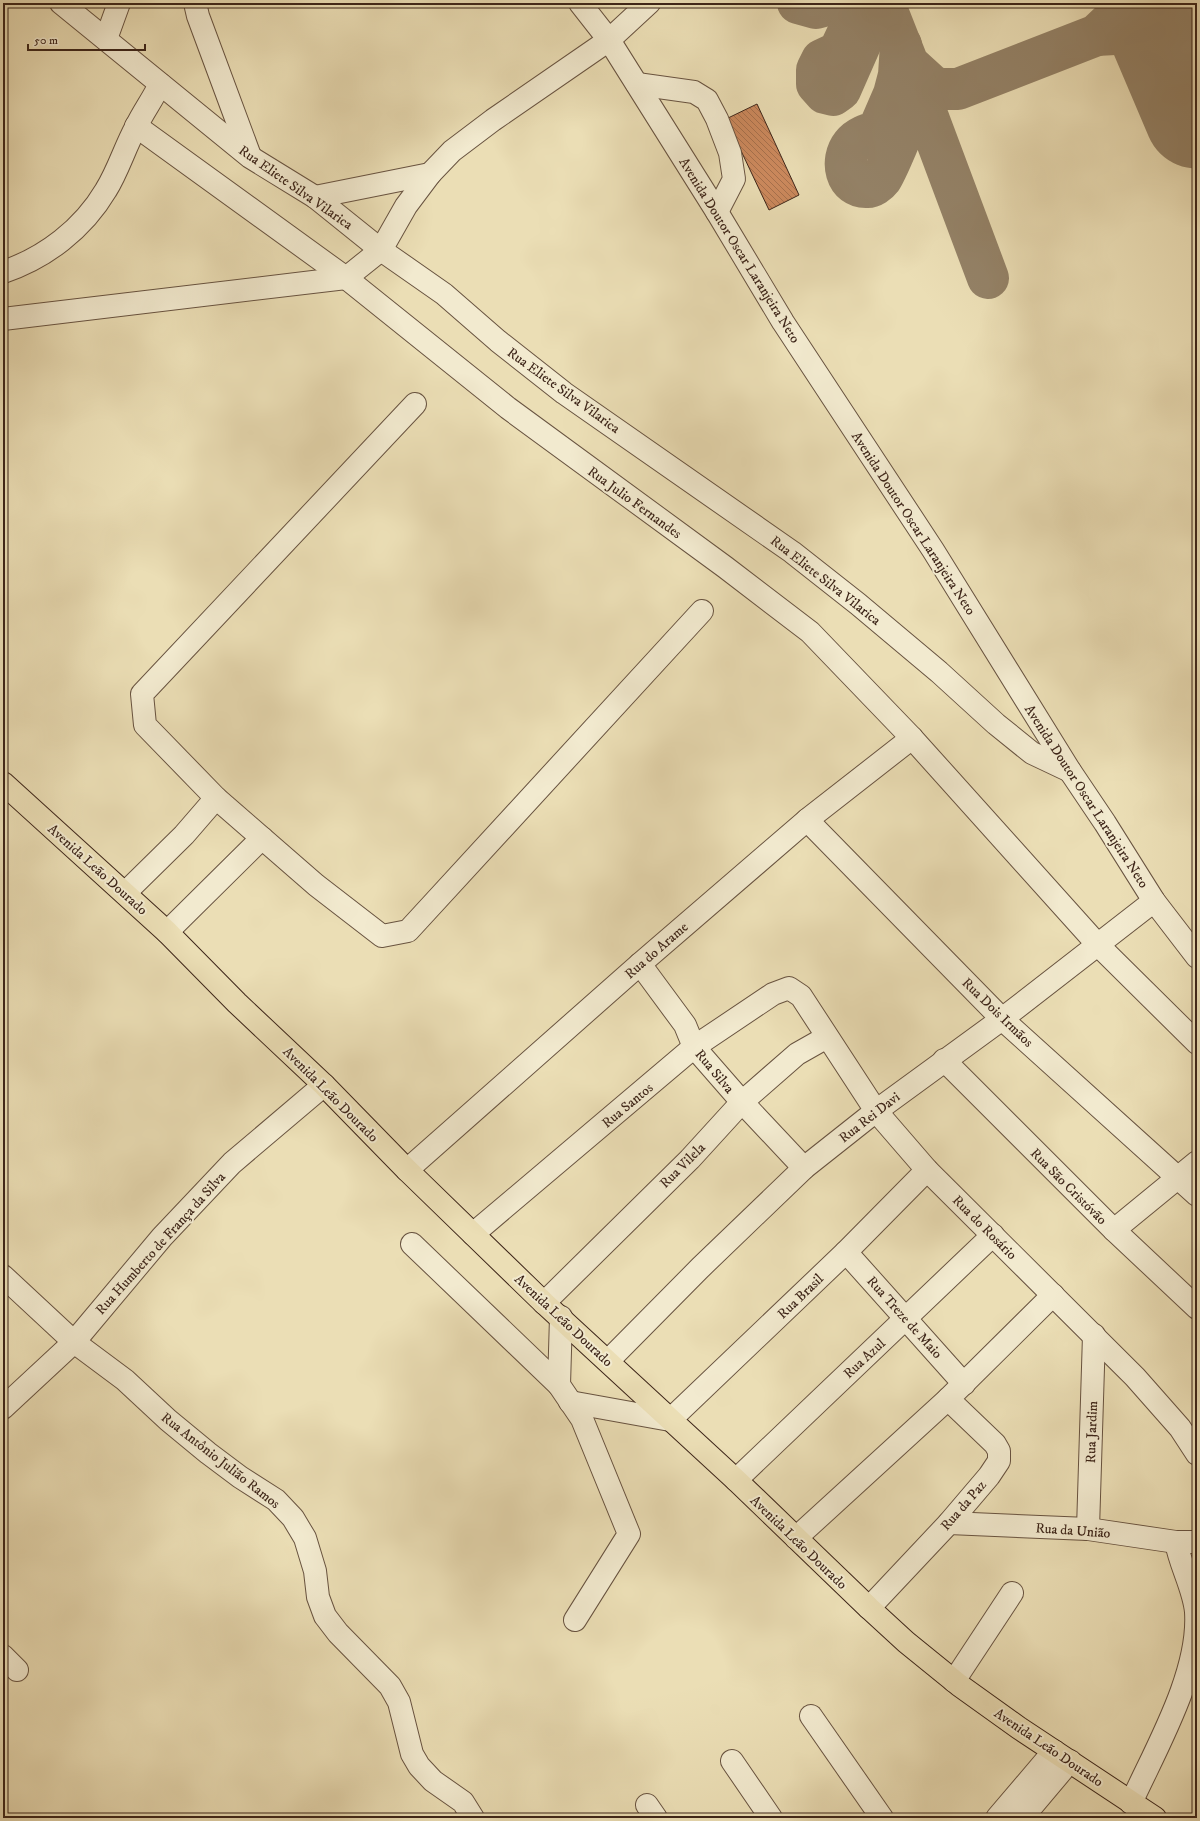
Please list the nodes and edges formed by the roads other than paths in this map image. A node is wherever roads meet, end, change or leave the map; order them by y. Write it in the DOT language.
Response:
graph roads {
  1 [pos="61,3"];
  2 [pos="119,3"];
  3 [pos="196,3"];
  4 [pos="580,3"];
  5 [pos="637,7"];
  6 [pos="106,39"];
  7 [pos="609,40"];
  8 [pos="160,84"];
  9 [pos="637,84"];
  10 [pos="136,126"];
  11 [pos="250,157"];
  12 [pos="430,174"];
  13 [pos="315,197"];
  14 [pos="718,212"];
  15 [pos="381,250"];
  16 [pos="3,272"];
  17 [pos="346,278"];
  18 [pos="3,319"];
  19 [pos="415,404"];
  20 [pos="702,611"];
  21 [pos="912,738"];
  22 [pos="1070,771"];
  23 [pos="3,783"];
  24 [pos="216,798"];
  25 [pos="807,820"];
  26 [pos="262,838"];
  27 [pos="125,894"];
  28 [pos="1154,901"];
  29 [pos="167,932"];
  30 [pos="1098,945"];
  31 [pos="1197,957"];
  32 [pos="640,964"];
  33 [pos="789,988"];
  34 [pos="1002,1018"];
  35 [pos="827,1038"];
  36 [pos="1197,1043"];
  37 [pos="694,1047"];
  38 [pos="944,1060"];
  39 [pos="324,1085"];
  40 [pos="742,1102"];
  41 [pos="876,1111"];
  42 [pos="1197,1162"];
  43 [pos="804,1168"];
  44 [pos="407,1170"];
  45 [pos="927,1170"];
  46 [pos="1177,1177"];
  47 [pos="1197,1195"];
  48 [pos="1114,1230"];
  49 [pos="473,1234"];
  50 [pos="993,1235"];
  51 [pos="412,1244"];
  52 [pos="846,1252"];
  53 [pos="3,1276"];
  54 [pos="1053,1295"];
  55 [pos="544,1303"];
  56 [pos="1197,1308"];
  57 [pos="562,1317"];
  58 [pos="907,1318"];
  59 [pos="1094,1335"];
  60 [pos="74,1342"];
  61 [pos="608,1361"];
  62 [pos="964,1384"];
  63 [pos="564,1393"];
  64 [pos="948,1399"];
  65 [pos="3,1408"];
  66 [pos="670,1420"];
  67 [pos="1197,1454"];
  68 [pos="736,1480"];
  69 [pos="949,1523"];
  70 [pos="1088,1529"];
  71 [pos="796,1538"];
  72 [pos="1187,1542"];
  73 [pos="1012,1593"];
  74 [pos="869,1608"];
  75 [pos="575,1620"];
  76 [pos="954,1681"];
  77 [pos="811,1716"];
  78 [pos="1062,1756"];
  79 [pos="732,1761"];
  80 [pos="1131,1803"];
  81 [pos="473,1818"];
  82 [pos="771,1818"];
  83 [pos="882,1818"];
  84 [pos="997,1818"];
  85 [pos="1022,1818"];
  86 [pos="1155,1818"];
  1 -- 6 [label="street, Rua Eliete Silva Vilarica"];
  2 -- 6 [label="street"];
  3 -- 11 [label="street"];
  4 -- 7 [label="street, Avenida Doutor Oscar Laranjeira Neto"];
  5 -- 7 [label="street"];
  6 -- 8 [label="street, Rua Eliete Silva Vilarica"];
  7 -- 9 [label="street, Avenida Doutor Oscar Laranjeira Neto"];
  7 -- 12 [label="street"];
  8 -- 10 [label="street"];
  8 -- 11 [label="street, Rua Eliete Silva Vilarica"];
  9 -- 14 [label="street, Avenida Doutor Oscar Laranjeira Neto"];
  9 -- 14 [label="street"];
  10 -- 16 [label="street"];
  10 -- 17 [label="street, Rua Julio Fernandes"];
  11 -- 13 [label="street, Rua Eliete Silva Vilarica"];
  12 -- 13 [label="street"];
  12 -- 15 [label="street"];
  13 -- 15 [label="street, Rua Eliete Silva Vilarica"];
  14 -- 22 [label="street, Avenida Doutor Oscar Laranjeira Neto"];
  15 -- 17 [label="street"];
  15 -- 22 [label="street, Rua Eliete Silva Vilarica"];
  17 -- 18 [label="street"];
  17 -- 21 [label="street, Rua Julio Fernandes"];
  19 -- 24 [label="street"];
  20 -- 26 [label="street"];
  21 -- 25 [label="street, Rua do Arame"];
  21 -- 30 [label="street, Rua Julio Fernandes"];
  22 -- 28 [label="street, Avenida Doutor Oscar Laranjeira Neto"];
  23 -- 27 [label="main road, Avenida Leão Dourado"];
  24 -- 26 [label="street"];
  24 -- 27 [label="street"];
  25 -- 32 [label="street, Rua do Arame"];
  25 -- 34 [label="street, Rua Dois Irmãos"];
  26 -- 29 [label="street"];
  27 -- 29 [label="main road, Avenida Leão Dourado"];
  28 -- 30 [label="street, Rua Rei Davi"];
  28 -- 31 [label="street, Avenida Doutor Oscar Laranjeira Neto"];
  29 -- 39 [label="main road, Avenida Leão Dourado"];
  30 -- 34 [label="street, Rua Rei Davi"];
  30 -- 36 [label="street, Rua Julio Fernandes"];
  32 -- 37 [label="street, Rua Silva"];
  32 -- 44 [label="street, Rua do Arame"];
  33 -- 35 [label="street, Rua do Rosário"];
  33 -- 37 [label="street, Rua Santos"];
  34 -- 38 [label="street, Rua Rei Davi"];
  34 -- 46 [label="street, Rua Dois Irmãos"];
  35 -- 40 [label="street, Rua Vilela"];
  35 -- 41 [label="street, Rua do Rosário"];
  37 -- 40 [label="street, Rua Silva"];
  37 -- 49 [label="street, Rua Santos"];
  38 -- 41 [label="street, Rua Rei Davi"];
  38 -- 48 [label="street, Rua São Cristóvão"];
  39 -- 44 [label="main road, Avenida Leão Dourado"];
  39 -- 60 [label="street, Rua Humberto de França da Silva"];
  40 -- 43 [label="street, Rua Silva"];
  40 -- 55 [label="street, Rua Vilela"];
  41 -- 43 [label="street, Rua Rei Davi"];
  41 -- 45 [label="street, Rua do Rosário"];
  42 -- 46 [label="street"];
  43 -- 61 [label="street, Rua Rei Davi"];
  44 -- 49 [label="main road, Avenida Leão Dourado"];
  45 -- 50 [label="street, Rua do Rosário"];
  45 -- 52 [label="street, Rua Brasil"];
  46 -- 47 [label="street, Rua Dois Irmãos"];
  46 -- 48 [label="street"];
  48 -- 56 [label="street, Rua São Cristóvão"];
  49 -- 55 [label="main road, Avenida Leão Dourado"];
  50 -- 54 [label="street, Rua do Rosário"];
  50 -- 58 [label="street, Rua Azul"];
  51 -- 63 [label="street"];
  52 -- 58 [label="street, Rua Treze de Maio"];
  52 -- 66 [label="street, Rua Brasil"];
  53 -- 60 [label="street, Rua Antônio Julião Ramos"];
  54 -- 59 [label="street, Rua do Rosário"];
  54 -- 62 [label="street"];
  55 -- 57 [label="main road, Avenida Leão Dourado"];
  57 -- 61 [label="main road, Avenida Leão Dourado"];
  57 -- 63 [label="street"];
  58 -- 62 [label="street, Rua Treze de Maio"];
  58 -- 68 [label="street, Rua Azul"];
  59 -- 67 [label="street, Rua do Rosário"];
  59 -- 70 [label="street, Rua Jardim"];
  60 -- 65 [label="street, Rua Humberto de França da Silva"];
  60 -- 81 [label="street, Rua Antônio Julião Ramos"];
  61 -- 66 [label="main road, Avenida Leão Dourado"];
  62 -- 64 [label="street"];
  63 -- 66 [label="street"];
  63 -- 75 [label="street"];
  64 -- 69 [label="street, Rua da Paz"];
  64 -- 71 [label="street"];
  66 -- 68 [label="main road, Avenida Leão Dourado"];
  68 -- 71 [label="main road, Avenida Leão Dourado"];
  69 -- 70 [label="street, Rua da União"];
  69 -- 74 [label="street, Rua da Paz"];
  70 -- 72 [label="street, Rua da União"];
  71 -- 74 [label="main road, Avenida Leão Dourado"];
  72 -- 80 [label="street"];
  73 -- 76 [label="street"];
  74 -- 76 [label="main road, Avenida Leão Dourado"];
  76 -- 78 [label="main road, Avenida Leão Dourado"];
  77 -- 83 [label="street"];
  78 -- 80 [label="main road, Avenida Leão Dourado"];
  78 -- 84 [label="street"];
  78 -- 85 [label="street"];
  79 -- 82 [label="street"];
  80 -- 86 [label="main road, Avenida Leão Dourado"];
}
